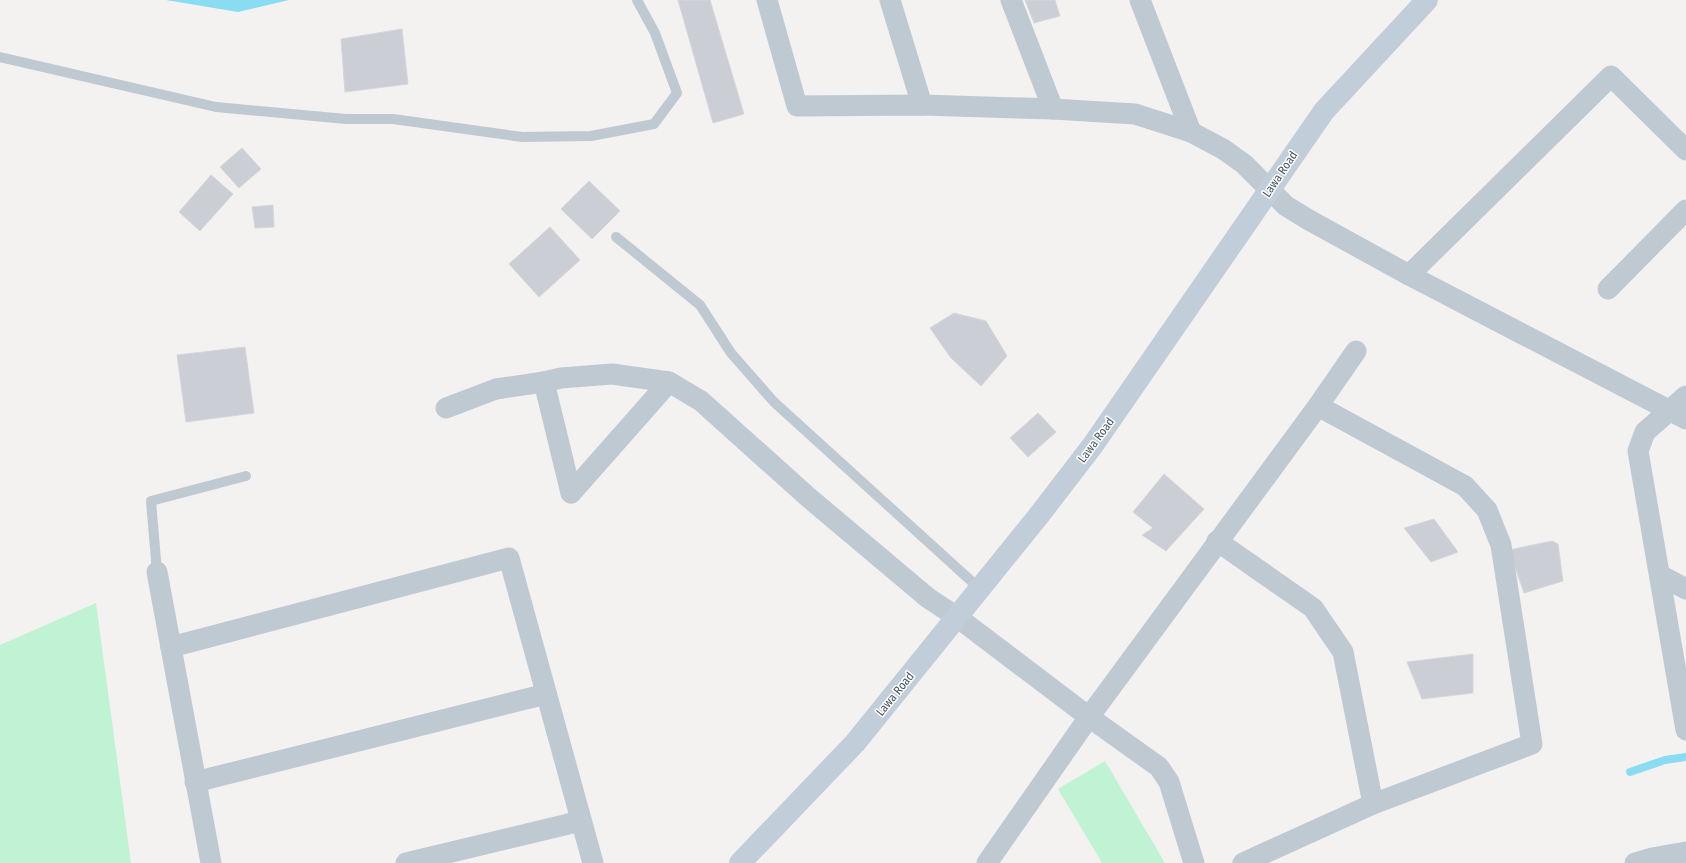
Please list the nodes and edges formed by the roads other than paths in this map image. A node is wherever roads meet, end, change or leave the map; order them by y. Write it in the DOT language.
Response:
graph roads {
  1 [pos="637,0"];
  2 [pos="767,0"];
  3 [pos="890,0"];
  4 [pos="1011,0"];
  5 [pos="1140,0"];
  6 [pos="1427,0"];
  7 [pos="0,57"];
  8 [pos="922,105"];
  9 [pos="1053,109"];
  10 [pos="1192,132"];
  11 [pos="1686,150"];
  12 [pos="1268,190"];
  13 [pos="1686,210"];
  14 [pos="616,237"];
  15 [pos="1409,275"];
  16 [pos="1608,289"];
  17 [pos="1356,351"];
  18 [pos="544,382"];
  19 [pos="669,382"];
  20 [pos="1686,396"];
  21 [pos="1318,406"];
  22 [pos="446,408"];
  23 [pos="1677,414"];
  24 [pos="246,476"];
  25 [pos="1217,542"];
  26 [pos="157,572"];
  27 [pos="1660,575"];
  28 [pos="1686,588"];
  29 [pos="980,589"];
  30 [pos="957,617"];
  31 [pos="171,647"];
  32 [pos="546,694"];
  33 [pos="1089,717"];
  34 [pos="1686,730"];
  35 [pos="195,782"];
  36 [pos="1372,804"];
  37 [pos="581,821"];
  38 [pos="1686,852"];
  39 [pos="211,863"];
  40 [pos="406,863"];
  41 [pos="593,863"];
  42 [pos="740,863"];
  43 [pos="987,863"];
  44 [pos="1194,863"];
  45 [pos="1243,863"];
  46 [pos="1635,863"];
  1 -- 7 [label="lane"];
  2 -- 8 [label="street"];
  3 -- 8 [label="street"];
  4 -- 9 [label="street"];
  5 -- 10 [label="street"];
  6 -- 12 [label="main road, Lawa Road"];
  8 -- 9 [label="street"];
  9 -- 10 [label="street"];
  10 -- 12 [label="street"];
  11 -- 15 [label="street"];
  12 -- 15 [label="street"];
  12 -- 29 [label="main road, Lawa Road"];
  13 -- 16 [label="street"];
  14 -- 29 [label="lane"];
  15 -- 23 [label="street"];
  17 -- 21 [label="street"];
  18 -- 19 [label="street"];
  18 -- 19 [label="street"];
  18 -- 22 [label="street"];
  19 -- 30 [label="street"];
  20 -- 23 [label="street"];
  21 -- 25 [label="street"];
  21 -- 36 [label="street"];
  23 -- 27 [label="street"];
  24 -- 26 [label="lane"];
  25 -- 33 [label="street"];
  25 -- 36 [label="street"];
  26 -- 31 [label="street"];
  27 -- 28 [label="street"];
  27 -- 34 [label="street"];
  29 -- 30 [label="main road, Lawa Road"];
  30 -- 33 [label="street"];
  30 -- 42 [label="main road, Lawa Road"];
  31 -- 32 [label="street"];
  31 -- 35 [label="street"];
  32 -- 35 [label="street"];
  32 -- 37 [label="street"];
  33 -- 43 [label="street"];
  33 -- 44 [label="street"];
  35 -- 39 [label="street"];
  36 -- 45 [label="street"];
  37 -- 40 [label="street"];
  37 -- 41 [label="street"];
  38 -- 46 [label="street"];
}
